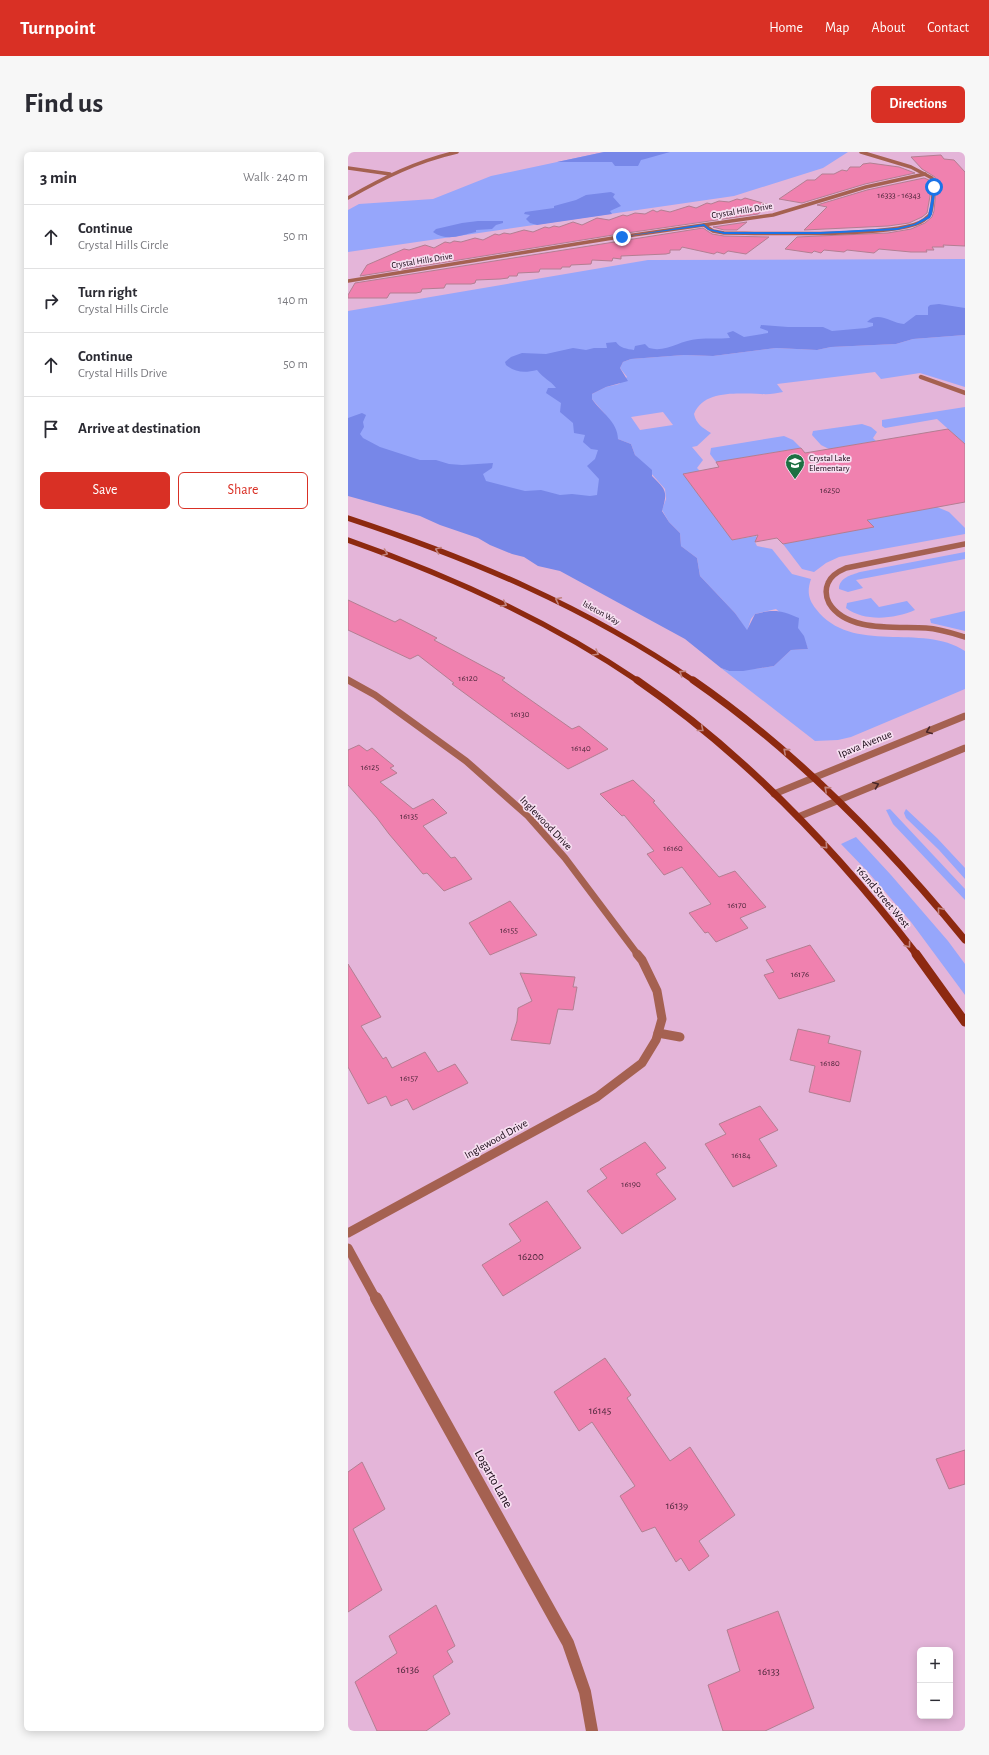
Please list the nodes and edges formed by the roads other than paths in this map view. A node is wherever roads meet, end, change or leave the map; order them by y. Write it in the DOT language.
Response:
graph roads {
  1 [pos="457,152"];
  2 [pos="861,152"];
  3 [pos="348,168"];
  4 [pos="390,174"];
  5 [pos="925,174"];
  6 [pos="348,198"];
  7 [pos="704,225"];
  8 [pos="348,281"];
  9 [pos="921,377"];
  10 [pos="965,393"];
  11 [pos="348,518"];
  12 [pos="348,540"];
  13 [pos="965,544"];
  14 [pos="965,637"];
  15 [pos="348,680"];
  16 [pos="965,716"];
  17 [pos="965,748"];
  18 [pos="815,777"];
  19 [pos="774,794"];
  20 [pos="840,800"];
  21 [pos="798,817"];
  22 [pos="965,940"];
  23 [pos="965,1022"];
  24 [pos="658,1033"];
  25 [pos="680,1037"];
  26 [pos="348,1233"];
  27 [pos="348,1248"];
  28 [pos="592,1731"];
  1 -- 4 [label="street"];
  2 -- 5 [label="street"];
  3 -- 4 [label="street"];
  4 -- 6 [label="street"];
  5 -- 7 [label="street, Crystal Hills Drive"];
  5 -- 7 [label="street"];
  7 -- 8 [label="street, Crystal Hills Drive"];
  9 -- 10 [label="street"];
  18 -- 11 [label="main road, Isleton Way, one-way"];
  12 -- 19 [label="main road, one-way"];
  13 -- 14 [label="street"];
  15 -- 24 [label="street, Inglewood Drive"];
  16 -- 18 [label="street, Ipava Avenue, one-way"];
  20 -- 17 [label="street, one-way"];
  18 -- 19 [label="street, Ipava Avenue"];
  20 -- 18 [label="main road, one-way"];
  19 -- 21 [label="main road, 162nd Street West"];
  20 -- 21 [label="street"];
  22 -- 20 [label="main road, one-way"];
  21 -- 23 [label="main road, 162nd Street West, one-way"];
  24 -- 25 [label="street"];
  24 -- 26 [label="street, Inglewood Drive"];
  27 -- 28 [label="street, Logarto Lane"];
}
